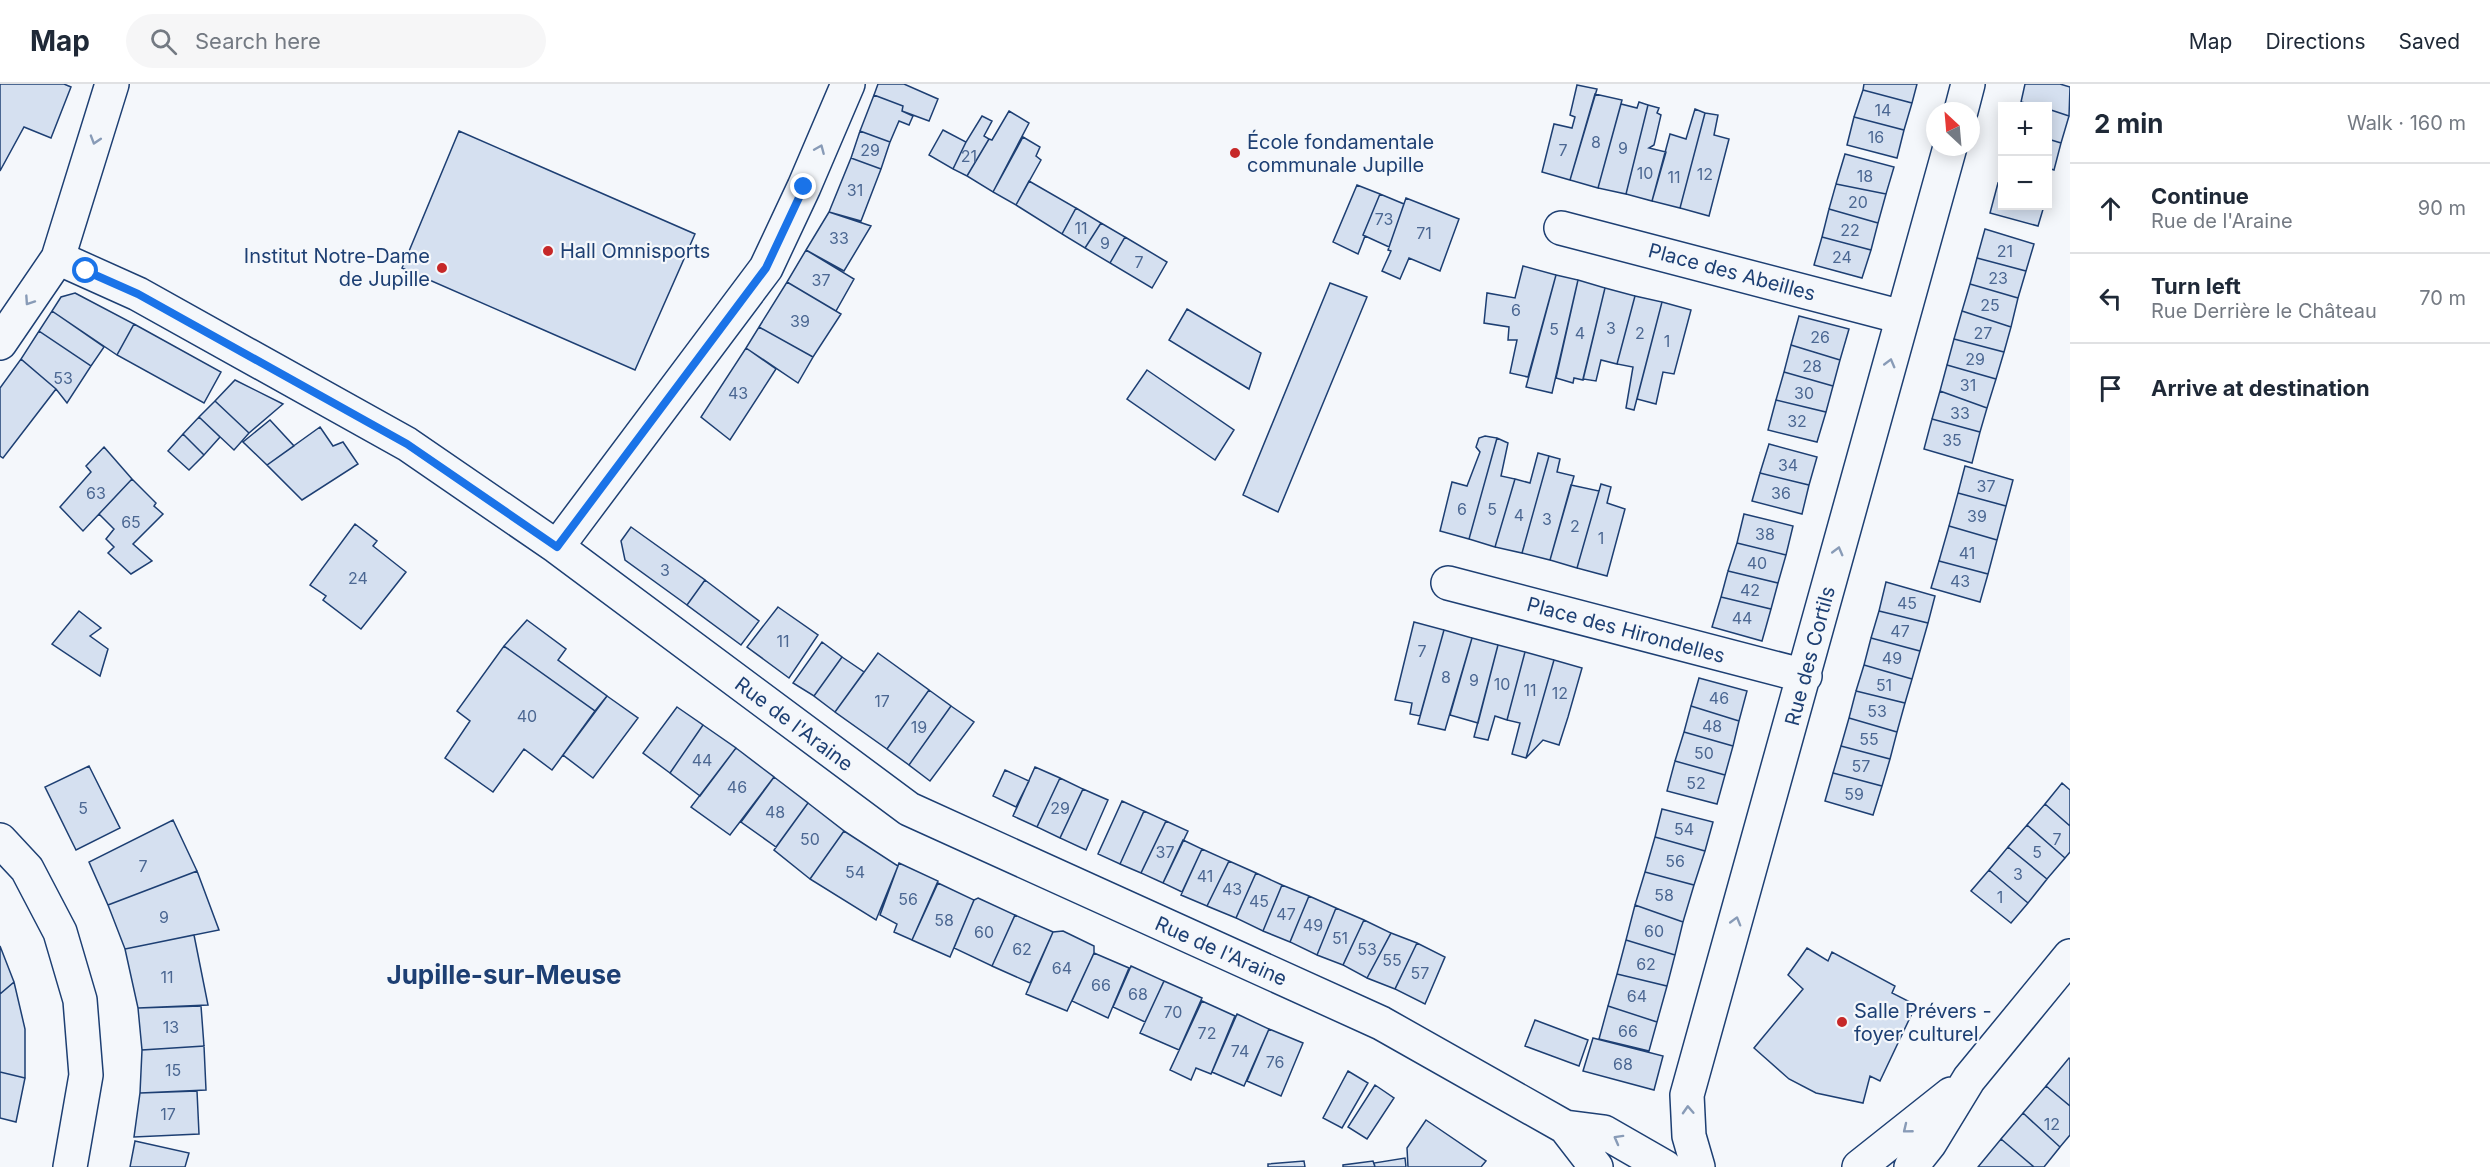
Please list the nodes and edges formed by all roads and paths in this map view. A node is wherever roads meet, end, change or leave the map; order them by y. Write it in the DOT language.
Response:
graph roads {
  1 [pos="112,84"];
  2 [pos="848,84"];
  3 [pos="1968,84"];
  4 [pos="1963,102"];
  5 [pos="1947,156"];
  6 [pos="1561,228"];
  7 [pos="58,258"];
  8 [pos="1902,317"];
  9 [pos="0,343"];
  10 [pos="557,547"];
  11 [pos="1448,583"];
  12 [pos="1805,676"];
  13 [pos="0,840"];
  14 [pos="2066,967"];
  15 [pos="1969,1079"];
  16 [pos="1565,1127"];
  17 [pos="70,1167"];
  18 [pos="1596,1167"];
  19 [pos="1665,1167"];
  20 [pos="1698,1167"];
  21 [pos="1859,1167"];
  22 [pos="1911,1167"];
  1 -- 7 [label="street, one-way"];
  10 -- 2 [label="street, one-way"];
  3 -- 4 [label="street"];
  5 -- 8 [label="street, Rue des Cortils"];
  6 -- 8 [label="street, Place des Abeilles"];
  7 -- 9 [label="street, one-way"];
  7 -- 10 [label="street, Rue de l'Araine"];
  12 -- 8 [label="street, Rue des Cortils, one-way"];
  10 -- 16 [label="street, Rue de l'Araine"];
  11 -- 12 [label="street, Place des Hirondelles"];
  20 -- 12 [label="street, Rue des Cortils, one-way"];
  13 -- 17 [label="street"];
  14 -- 15 [label="street"];
  15 -- 21 [label="street, one-way"];
  15 -- 22 [label="street"];
  16 -- 18 [label="street"];
  19 -- 16 [label="street, one-way"];
}
